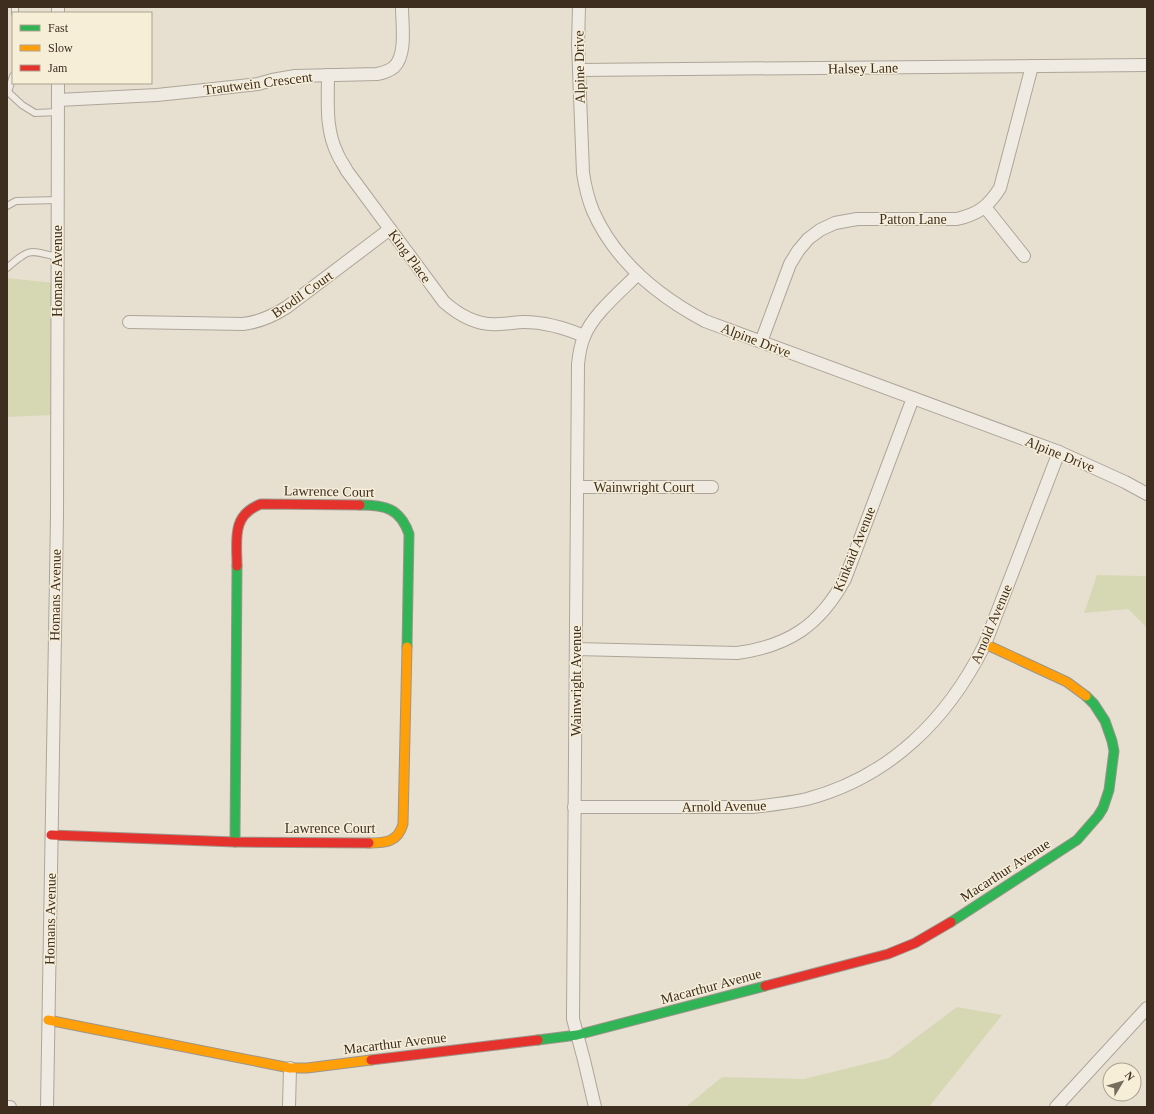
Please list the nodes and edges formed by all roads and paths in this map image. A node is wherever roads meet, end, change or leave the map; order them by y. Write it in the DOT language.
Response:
graph roads {
  1 [pos="402,7"];
  2 [pos="578,7"];
  3 [pos="1147,65"];
  4 [pos="1032,66"];
  5 [pos="579,70"];
  6 [pos="328,75"];
  7 [pos="12,78"];
  8 [pos="58,84"];
  9 [pos="7,91"];
  10 [pos="58,100"];
  11 [pos="58,112"];
  12 [pos="58,200"];
  13 [pos="7,206"];
  14 [pos="985,207"];
  15 [pos="390,229"];
  16 [pos="1024,256"];
  17 [pos="57,257"];
  18 [pos="7,268"];
  19 [pos="638,274"];
  20 [pos="129,322"];
  21 [pos="584,336"];
  22 [pos="761,342"];
  23 [pos="913,398"];
  24 [pos="1059,452"];
  25 [pos="712,487"];
  26 [pos="577,488"];
  27 [pos="1147,494"];
  28 [pos="985,644"];
  29 [pos="576,649"];
  30 [pos="574,807"];
  31 [pos="51,835"];
  32 [pos="235,842"];
  33 [pos="1147,1008"];
  34 [pos="48,1020"];
  35 [pos="577,1035"];
  36 [pos="290,1068"];
  37 [pos="46,1107"];
  38 [pos="289,1107"];
  39 [pos="595,1107"];
  40 [pos="1056,1107"];
  1 -- 6 [label="street, Trautwein Crescent"];
  2 -- 5 [label="street, Alpine Drive"];
  3 -- 4 [label="street, Halsey Lane"];
  4 -- 5 [label="street, Halsey Lane"];
  4 -- 14 [label="street, Patton Lane"];
  5 -- 19 [label="street, Alpine Drive"];
  6 -- 10 [label="street, Trautwein Crescent"];
  6 -- 15 [label="street, King Place"];
  7 -- 9 [label="lane"];
  8 -- 10 [label="street, Homans Avenue"];
  9 -- 11 [label="lane"];
  10 -- 11 [label="street, Homans Avenue"];
  11 -- 12 [label="street, Homans Avenue"];
  12 -- 13 [label="lane"];
  12 -- 17 [label="street, Homans Avenue"];
  14 -- 16 [label="street"];
  14 -- 22 [label="street, Patton Lane"];
  15 -- 20 [label="street, Brodil Court"];
  15 -- 21 [label="street, King Place"];
  17 -- 18 [label="lane"];
  17 -- 31 [label="street, Homans Avenue"];
  19 -- 21 [label="street, Wainwright Avenue"];
  19 -- 22 [label="street, Alpine Drive"];
  21 -- 26 [label="street, Wainwright Avenue"];
  22 -- 23 [label="street, Alpine Drive"];
  23 -- 24 [label="street, Alpine Drive"];
  23 -- 29 [label="street, Kinkaid Avenue"];
  24 -- 27 [label="street, Alpine Drive"];
  24 -- 28 [label="street, Arnold Avenue"];
  25 -- 26 [label="street, Wainwright Court"];
  26 -- 29 [label="street, Wainwright Avenue"];
  28 -- 30 [label="street, Arnold Avenue"];
  28 -- 35 [label="street, Macarthur Avenue"];
  29 -- 30 [label="street, Wainwright Avenue"];
  30 -- 35 [label="street, Wainwright Avenue"];
  31 -- 32 [label="street, Lawrence Court"];
  31 -- 34 [label="street, Homans Avenue"];
  32 -- 32 [label="street, Lawrence Court"];
  33 -- 40 [label="street"];
  34 -- 36 [label="street, Macarthur Avenue"];
  34 -- 37 [label="street, Homans Avenue"];
  35 -- 36 [label="street, Macarthur Avenue"];
  35 -- 39 [label="street, Wainwright Avenue"];
  36 -- 38 [label="street"];
}
